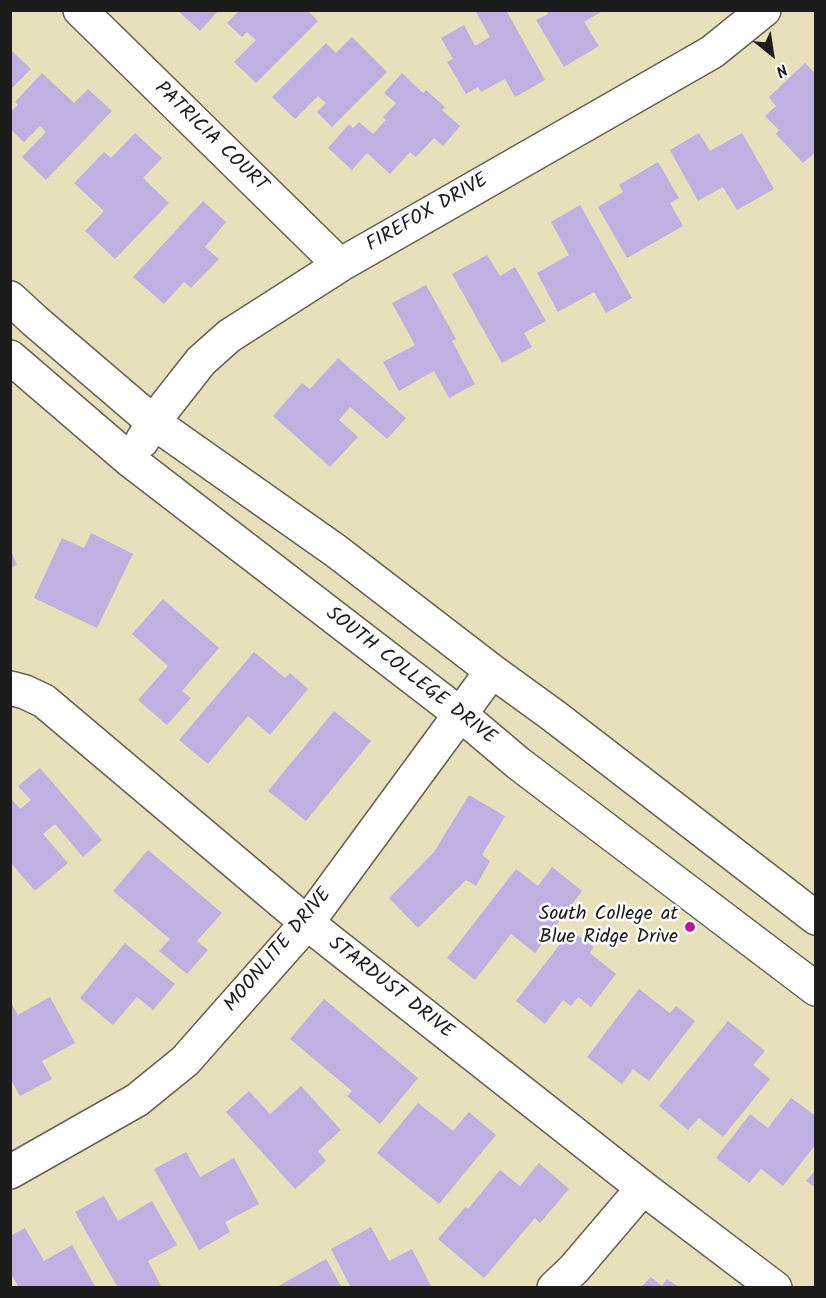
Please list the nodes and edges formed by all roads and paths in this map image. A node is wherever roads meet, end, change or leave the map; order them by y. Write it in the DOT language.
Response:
graph roads {
  1 [pos="81,10"];
  2 [pos="764,10"];
  3 [pos="340,265"];
  4 [pos="10,298"];
  5 [pos="10,357"];
  6 [pos="153,422"];
  7 [pos="131,461"];
  8 [pos="492,671"];
  9 [pos="10,688"];
  10 [pos="460,714"];
  11 [pos="816,918"];
  12 [pos="307,923"];
  13 [pos="816,989"];
  14 [pos="10,1172"];
  15 [pos="643,1188"];
  16 [pos="554,1287"];
  17 [pos="775,1287"];
  1 -- 3 [label="street, PATRICIA COURT"];
  2 -- 3 [label="street, FIREFOX DRIVE"];
  3 -- 6 [label="street, FIREFOX DRIVE"];
  4 -- 6 [label="street"];
  5 -- 7 [label="street, SOUTH COLLEGE DRIVE"];
  6 -- 7 [label="street, FIREFOX DRIVE"];
  6 -- 8 [label="street"];
  7 -- 10 [label="street, SOUTH COLLEGE DRIVE"];
  8 -- 10 [label="street, MOONLITE DRIVE"];
  8 -- 11 [label="street"];
  9 -- 12 [label="street, STARDUST DRIVE"];
  10 -- 12 [label="street, MOONLITE DRIVE"];
  10 -- 13 [label="street, SOUTH COLLEGE DRIVE"];
  12 -- 14 [label="street, MOONLITE DRIVE"];
  12 -- 15 [label="street, STARDUST DRIVE"];
  15 -- 16 [label="street"];
  15 -- 17 [label="street, STARDUST DRIVE"];
}
